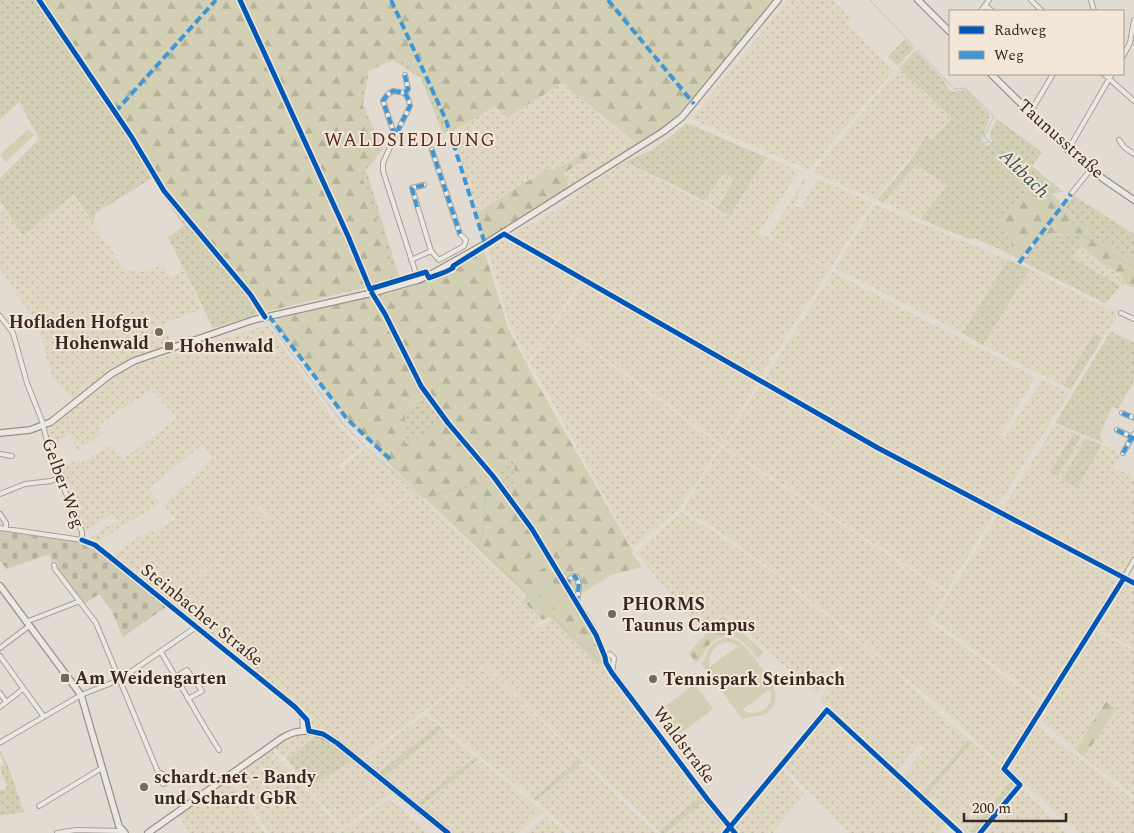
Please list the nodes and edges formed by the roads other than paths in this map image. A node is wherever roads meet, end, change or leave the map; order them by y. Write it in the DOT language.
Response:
graph roads {
  1 [pos="778,0"];
  2 [pos="918,0"];
  3 [pos="1031,0"];
  4 [pos="1041,10"];
  5 [pos="1134,20"];
  6 [pos="949,31"];
  7 [pos="1124,54"];
  8 [pos="405,75"];
  9 [pos="992,75"];
  10 [pos="1052,75"];
  11 [pos="1106,75"];
  12 [pos="1112,75"];
  13 [pos="1110,78"];
  14 [pos="405,93"];
  15 [pos="1134,101"];
  16 [pos="1030,113"];
  17 [pos="395,136"];
  18 [pos="1119,140"];
  19 [pos="432,150"];
  20 [pos="1068,150"];
  21 [pos="1134,154"];
  22 [pos="1091,169"];
  23 [pos="424,185"];
  24 [pos="1071,194"];
  25 [pos="1134,200"];
  26 [pos="431,251"];
  27 [pos="412,260"];
  28 [pos="418,280"];
  29 [pos="1121,313"];
  30 [pos="0,316"];
  31 [pos="1134,319"];
  32 [pos="1122,413"];
  33 [pos="1134,418"];
  34 [pos="43,426"];
  35 [pos="1117,430"];
  36 [pos="0,433"];
  37 [pos="1133,437"];
  38 [pos="1123,453"];
  39 [pos="0,454"];
  40 [pos="12,456"];
  41 [pos="59,478"];
  42 [pos="0,494"];
  43 [pos="0,514"];
  44 [pos="0,528"];
  45 [pos="6,529"];
  46 [pos="82,540"];
  47 [pos="1134,560"];
  48 [pos="54,565"];
  49 [pos="1124,578"];
  50 [pos="0,586"];
  51 [pos="80,601"];
  52 [pos="577,602"];
  53 [pos="28,624"];
  54 [pos="196,627"];
  55 [pos="0,648"];
  56 [pos="161,652"];
  57 [pos="0,656"];
  58 [pos="605,657"];
  59 [pos="612,673"];
  60 [pos="176,677"];
  61 [pos="119,680"];
  62 [pos="24,689"];
  63 [pos="0,693"];
  64 [pos="80,695"];
  65 [pos="188,700"];
  66 [pos="6,702"];
  67 [pos="0,706"];
  68 [pos="44,717"];
  69 [pos="306,731"];
  70 [pos="1,742"];
  71 [pos="219,750"];
  72 [pos="102,768"];
  73 [pos="158,772"];
  74 [pos="39,806"];
  75 [pos="730,828"];
  76 [pos="124,832"];
  77 [pos="57,833"];
  78 [pos="148,833"];
  79 [pos="448,833"];
  80 [pos="725,833"];
  81 [pos="735,833"];
  1 -- 28 [label="main road"];
  2 -- 6 [label="main road"];
  3 -- 4 [label="street"];
  5 -- 7 [label="street"];
  8 -- 14 [label="street"];
  9 -- 16 [label="main road, Taunusstraße"];
  10 -- 16 [label="street"];
  11 -- 13 [label="street"];
  12 -- 13 [label="street"];
  13 -- 15 [label="street"];
  13 -- 20 [label="street"];
  14 -- 17 [label="street"];
  14 -- 17 [label="street"];
  16 -- 20 [label="main road, Taunusstraße"];
  17 -- 27 [label="street"];
  18 -- 21 [label="street"];
  19 -- 26 [label="street"];
  20 -- 22 [label="main road, Taunusstraße"];
  22 -- 24 [label="street"];
  22 -- 25 [label="main road, Taunusstraße"];
  23 -- 26 [label="street"];
  26 -- 27 [label="street"];
  27 -- 28 [label="street"];
  28 -- 34 [label="main road"];
  29 -- 31 [label="street"];
  30 -- 34 [label="street, Gelber Weg"];
  32 -- 33 [label="street"];
  34 -- 36 [label="main road"];
  34 -- 41 [label="street, Gelber Weg"];
  35 -- 37 [label="street"];
  37 -- 38 [label="street"];
  39 -- 40 [label="street"];
  41 -- 42 [label="street"];
  41 -- 46 [label="street, Gelber Weg"];
  43 -- 45 [label="street"];
  44 -- 45 [label="street, Steinbacher Straße"];
  45 -- 46 [label="street, Steinbacher Straße"];
  46 -- 54 [label="street, Steinbacher Straße"];
  47 -- 49 [label="street"];
  48 -- 51 [label="street"];
  50 -- 53 [label="main road"];
  51 -- 53 [label="street"];
  51 -- 61 [label="street"];
  52 -- 52 [label="street, Waldstraße"];
  52 -- 58 [label="street, Waldstraße"];
  53 -- 55 [label="street"];
  53 -- 64 [label="main road"];
  54 -- 56 [label="street"];
  54 -- 69 [label="street, Steinbacher Straße"];
  56 -- 60 [label="street"];
  56 -- 61 [label="street"];
  57 -- 62 [label="street"];
  58 -- 59 [label="street, Waldstraße"];
  58 -- 59 [label="street, Waldstraße"];
  59 -- 75 [label="street, Waldstraße"];
  60 -- 65 [label="street"];
  60 -- 65 [label="street"];
  61 -- 64 [label="street"];
  61 -- 73 [label="street"];
  62 -- 66 [label="street"];
  62 -- 68 [label="street"];
  63 -- 66 [label="street"];
  64 -- 68 [label="street"];
  64 -- 72 [label="main road"];
  65 -- 71 [label="street"];
  66 -- 67 [label="street"];
  68 -- 70 [label="street"];
  69 -- 78 [label="main road"];
  69 -- 79 [label="main road"];
  72 -- 74 [label="street"];
  72 -- 76 [label="main road"];
  75 -- 80 [label="street"];
  75 -- 81 [label="street, Waldstraße"];
  76 -- 77 [label="street"];
}
